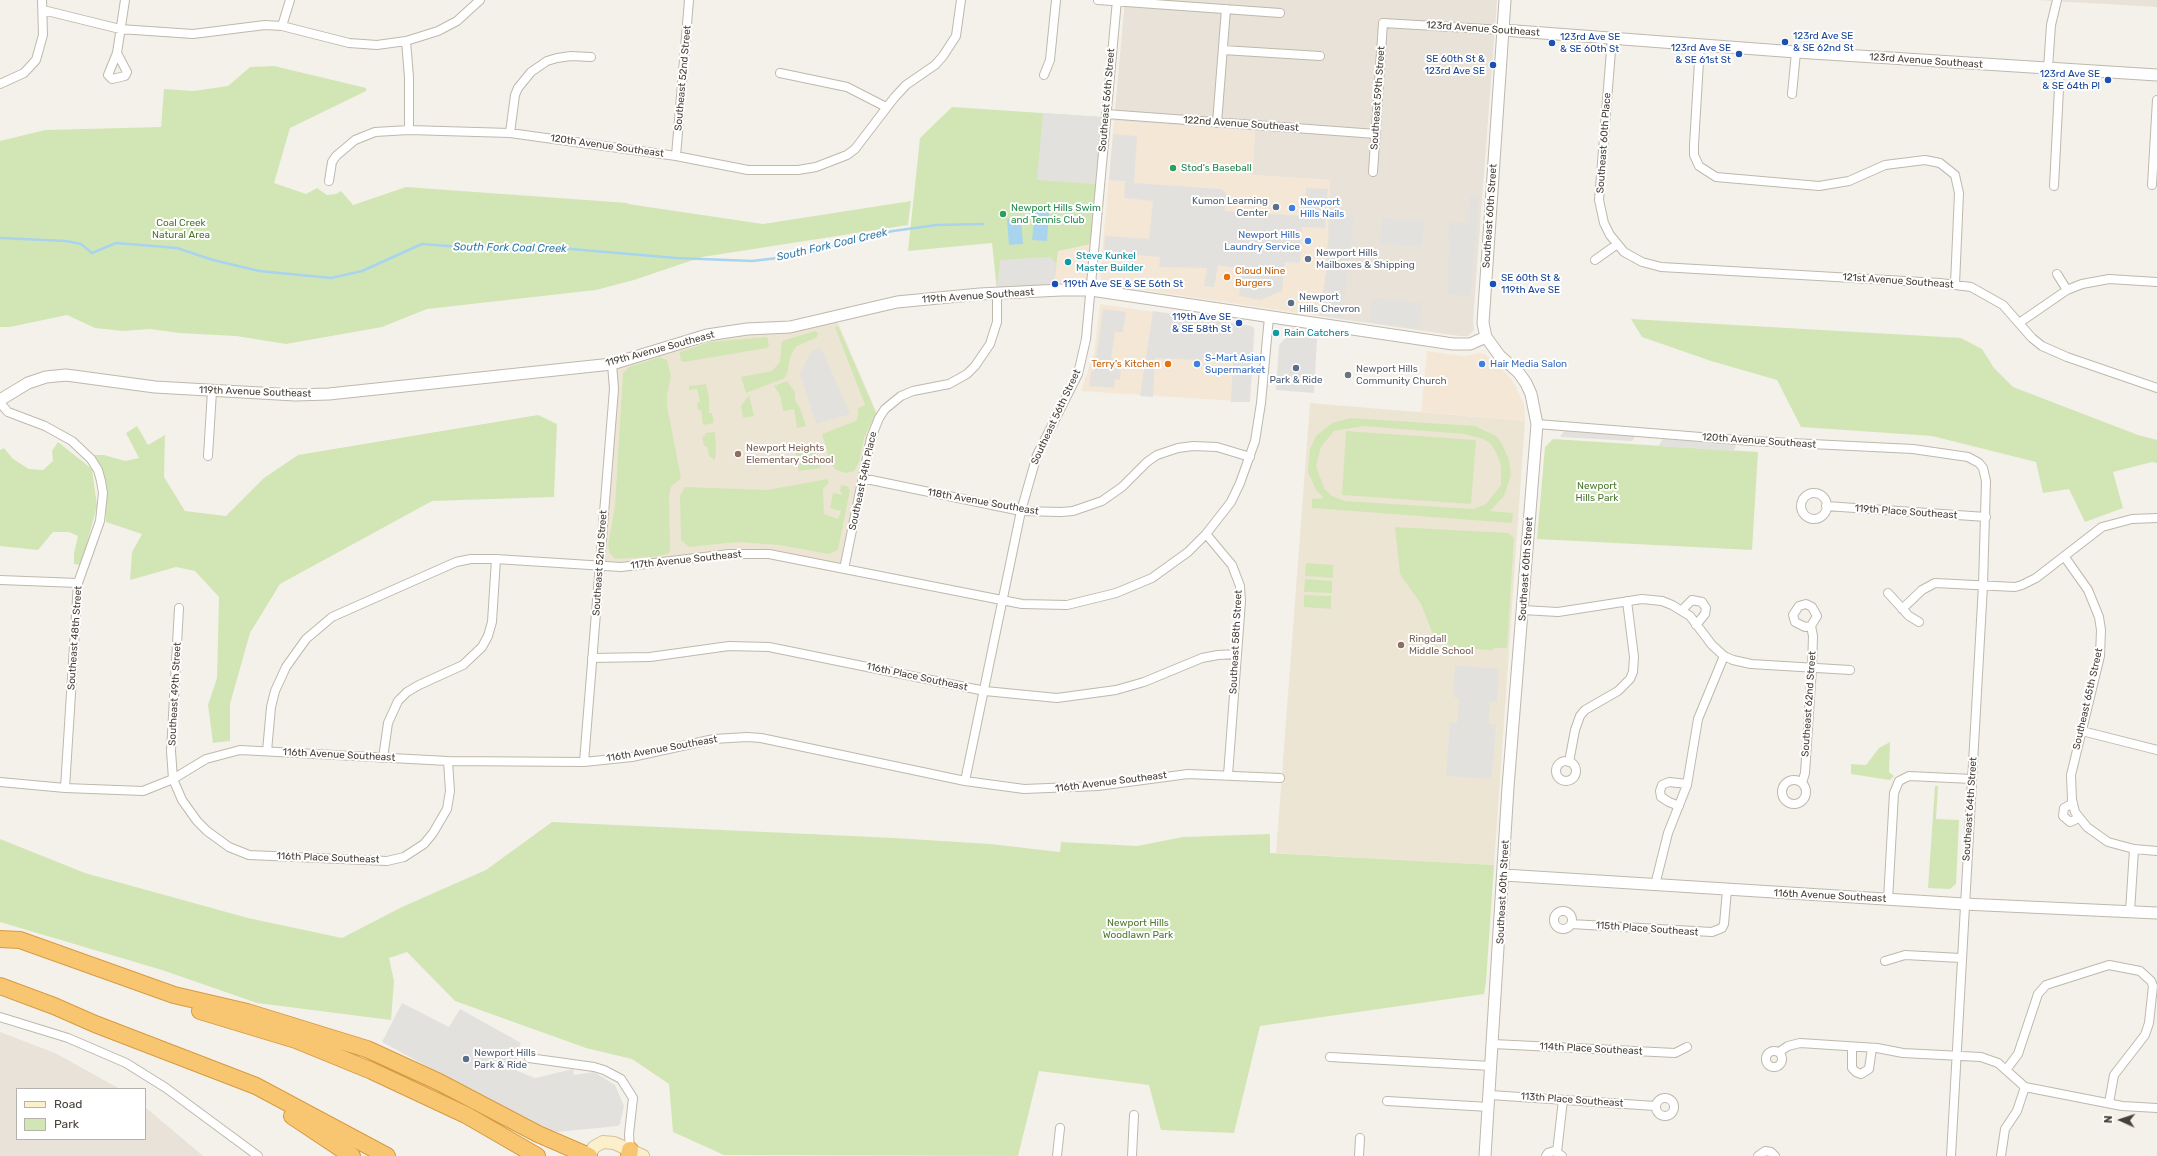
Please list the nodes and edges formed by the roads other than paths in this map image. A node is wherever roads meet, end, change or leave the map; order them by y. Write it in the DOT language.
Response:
graph roads {
  1 [pos="42,0"];
  2 [pos="124,0"];
  3 [pos="290,0"];
  4 [pos="480,0"];
  5 [pos="689,0"];
  6 [pos="961,0"];
  7 [pos="1056,0"];
  8 [pos="1098,0"];
  9 [pos="1505,0"];
  10 [pos="2057,0"];
  11 [pos="1117,1"];
  12 [pos="1226,9"];
  13 [pos="43,10"];
  14 [pos="1280,13"];
  15 [pos="1383,23"];
  16 [pos="282,26"];
  17 [pos="120,29"];
  18 [pos="1503,30"];
  19 [pos="1612,38"];
  20 [pos="406,41"];
  21 [pos="1700,45"];
  22 [pos="1223,50"];
  23 [pos="1796,52"];
  24 [pos="117,54"];
  25 [pos="1320,56"];
  26 [pos="591,57"];
  27 [pos="2048,68"];
  28 [pos="2060,69"];
  29 [pos="780,73"];
  30 [pos="1044,75"];
  31 [pos="2157,75"];
  32 [pos="0,84"];
  33 [pos="1792,94"];
  34 [pos="2157,100"];
  35 [pos="886,107"];
  36 [pos="1106,114"];
  37 [pos="1217,122"];
  38 [pos="409,130"];
  39 [pos="510,133"];
  40 [pos="1376,134"];
  41 [pos="676,156"];
  42 [pos="1373,172"];
  43 [pos="329,181"];
  44 [pos="2152,185"];
  45 [pos="2054,186"];
  46 [pos="1616,245"];
  47 [pos="1595,260"];
  48 [pos="2057,274"];
  49 [pos="2157,282"];
  50 [pos="1955,284"];
  51 [pos="1091,290"];
  52 [pos="2067,290"];
  53 [pos="997,293"];
  54 [pos="1269,317"];
  55 [pos="2019,323"];
  56 [pos="1486,337"];
  57 [pos="612,364"];
  58 [pos="2157,388"];
  59 [pos="212,391"];
  60 [pos="0,401"];
  61 [pos="1537,424"];
  62 [pos="208,456"];
  63 [pos="1250,457"];
  64 [pos="1979,463"];
  65 [pos="862,480"];
  66 [pos="1826,506"];
  67 [pos="1021,511"];
  68 [pos="1986,517"];
  69 [pos="2157,518"];
  70 [pos="1206,534"];
  71 [pos="2064,556"];
  72 [pos="496,559"];
  73 [pos="600,566"];
  74 [pos="844,569"];
  75 [pos="0,580"];
  76 [pos="78,583"];
  77 [pos="1983,586"];
  78 [pos="1888,593"];
  79 [pos="1003,600"];
  80 [pos="1627,601"];
  81 [pos="179,608"];
  82 [pos="1902,609"];
  83 [pos="1523,610"];
  84 [pos="1682,610"];
  85 [pos="1919,622"];
  86 [pos="1696,625"];
  87 [pos="1812,626"];
  88 [pos="1237,654"];
  89 [pos="1724,656"];
  90 [pos="592,658"];
  91 [pos="1812,668"];
  92 [pos="1850,670"];
  93 [pos="985,691"];
  94 [pos="2082,731"];
  95 [pos="2157,750"];
  96 [pos="267,751"];
  97 [pos="383,758"];
  98 [pos="448,761"];
  99 [pos="584,762"];
  100 [pos="1569,762"];
  101 [pos="1228,775"];
  102 [pos="1280,778"];
  103 [pos="173,779"];
  104 [pos="1972,779"];
  105 [pos="965,781"];
  106 [pos="0,782"];
  107 [pos="1802,783"];
  108 [pos="1687,784"];
  109 [pos="66,788"];
  110 [pos="2073,803"];
  111 [pos="1679,806"];
  112 [pos="2077,815"];
  113 [pos="2134,849"];
  114 [pos="2157,850"];
  115 [pos="1504,875"];
  116 [pos="1655,885"];
  117 [pos="1727,890"];
  118 [pos="1888,900"];
  119 [pos="1964,904"];
  120 [pos="2130,912"];
  121 [pos="2157,913"];
  122 [pos="1571,924"];
  123 [pos="0,939"];
  124 [pos="0,942"];
  125 [pos="1961,958"];
  126 [pos="1885,960"];
  127 [pos="0,986"];
  128 [pos="0,1017"];
  129 [pos="1493,1044"];
  130 [pos="1852,1046"];
  131 [pos="1687,1047"];
  132 [pos="1872,1048"];
  133 [pos="1779,1052"];
  134 [pos="1956,1056"];
  135 [pos="1330,1057"];
  136 [pos="529,1058"];
  137 [pos="1491,1066"];
  138 [pos="2006,1070"];
  139 [pos="256,1086"];
  140 [pos="2025,1086"];
  141 [pos="1490,1095"];
  142 [pos="1563,1100"];
  143 [pos="1386,1101"];
  144 [pos="2109,1103"];
  145 [pos="1655,1106"];
  146 [pos="1489,1107"];
  147 [pos="2157,1108"];
  148 [pos="1134,1114"];
  149 [pos="1060,1128"];
  150 [pos="1360,1138"];
  151 [pos="247,1153"];
  152 [pos="634,1154"];
  153 [pos="1560,1154"];
  154 [pos="258,1156"];
  155 [pos="352,1156"];
  156 [pos="387,1156"];
  157 [pos="537,1156"];
  158 [pos="589,1156"];
  159 [pos="1057,1156"];
  160 [pos="1132,1156"];
  161 [pos="1358,1156"];
  162 [pos="1486,1156"];
  163 [pos="1546,1156"];
  164 [pos="1758,1156"];
  165 [pos="1775,1156"];
  166 [pos="1951,1156"];
  167 [pos="2001,1156"];
  1 -- 13 [label="street"];
  2 -- 17 [label="street"];
  3 -- 16 [label="street"];
  4 -- 20 [label="street"];
  5 -- 41 [label="street, Southeast 52nd Street"];
  6 -- 35 [label="street, 120th Avenue Southeast"];
  7 -- 30 [label="street"];
  8 -- 11 [label="street"];
  9 -- 18 [label="street, Southeast 60th Street"];
  10 -- 27 [label="street"];
  11 -- 12 [label="street"];
  11 -- 36 [label="street, Southeast 56th Street"];
  12 -- 14 [label="street"];
  12 -- 22 [label="street"];
  13 -- 17 [label="street"];
  13 -- 32 [label="street"];
  15 -- 18 [label="street, 123rd Avenue Southeast"];
  15 -- 40 [label="street, Southeast 59th Street"];
  16 -- 17 [label="street"];
  16 -- 20 [label="street"];
  17 -- 24 [label="street"];
  18 -- 19 [label="street, 123rd Avenue Southeast"];
  18 -- 56 [label="street, Southeast 60th Street"];
  19 -- 21 [label="street, 123rd Avenue Southeast"];
  19 -- 46 [label="street, Southeast 60th Place"];
  20 -- 38 [label="street"];
  21 -- 23 [label="street, 123rd Avenue Southeast"];
  21 -- 50 [label="street"];
  22 -- 25 [label="street"];
  22 -- 37 [label="street"];
  23 -- 27 [label="street, 123rd Avenue Southeast"];
  23 -- 33 [label="street"];
  26 -- 39 [label="street"];
  27 -- 28 [label="street, 123rd Avenue Southeast"];
  28 -- 31 [label="street, 123rd Avenue Southeast"];
  28 -- 45 [label="street"];
  29 -- 35 [label="street"];
  34 -- 44 [label="street"];
  35 -- 41 [label="street, 120th Avenue Southeast"];
  36 -- 37 [label="street, 122nd Avenue Southeast"];
  36 -- 51 [label="street, Southeast 56th Street"];
  37 -- 40 [label="street, 122nd Avenue Southeast"];
  38 -- 39 [label="street, 120th Avenue Southeast"];
  38 -- 43 [label="street, 120th Avenue Southeast"];
  39 -- 41 [label="street, 120th Avenue Southeast"];
  40 -- 42 [label="street, Southeast 59th Street"];
  46 -- 47 [label="street"];
  46 -- 50 [label="street, 121st Avenue Southeast"];
  48 -- 52 [label="street"];
  49 -- 52 [label="street"];
  50 -- 55 [label="street, 121st Avenue Southeast"];
  51 -- 53 [label="street, 119th Avenue Southeast"];
  51 -- 54 [label="street, 119th Avenue Southeast"];
  51 -- 67 [label="street, Southeast 56th Street"];
  52 -- 55 [label="street"];
  53 -- 57 [label="street, 119th Avenue Southeast"];
  53 -- 65 [label="street, Southeast 54th Place"];
  54 -- 56 [label="street, 119th Avenue Southeast"];
  54 -- 63 [label="street"];
  55 -- 58 [label="street, 121st Avenue Southeast"];
  56 -- 61 [label="street, Southeast 60th Street"];
  57 -- 59 [label="street, 119th Avenue Southeast"];
  57 -- 73 [label="street, Southeast 52nd Street"];
  59 -- 60 [label="street, 119th Avenue Southeast"];
  59 -- 62 [label="street"];
  60 -- 76 [label="street, Southeast 48th Street"];
  61 -- 64 [label="street, 120th Avenue Southeast"];
  61 -- 83 [label="street, Southeast 60th Street"];
  63 -- 67 [label="street, 118th Avenue Southeast"];
  63 -- 70 [label="street"];
  64 -- 68 [label="street, Southeast 64th Street"];
  65 -- 67 [label="street, 118th Avenue Southeast"];
  65 -- 74 [label="street, Southeast 54th Place"];
  66 -- 68 [label="street, 119th Place Southeast"];
  67 -- 79 [label="street, Southeast 56th Street"];
  68 -- 77 [label="street, Southeast 64th Street"];
  69 -- 71 [label="street"];
  70 -- 79 [label="street, 117th Avenue Southeast"];
  70 -- 88 [label="street, Southeast 58th Street"];
  71 -- 77 [label="street"];
  71 -- 94 [label="street, Southeast 65th Street"];
  72 -- 73 [label="street, 117th Avenue Southeast"];
  72 -- 96 [label="street, 117th Avenue Southeast"];
  72 -- 97 [label="street"];
  73 -- 74 [label="street, 117th Avenue Southeast"];
  73 -- 90 [label="street, Southeast 52nd Street"];
  74 -- 79 [label="street, 117th Avenue Southeast"];
  75 -- 76 [label="street"];
  76 -- 109 [label="street, Southeast 48th Street"];
  77 -- 82 [label="street"];
  77 -- 104 [label="street, Southeast 64th Street"];
  78 -- 82 [label="street"];
  79 -- 93 [label="street, Southeast 56th Street"];
  80 -- 83 [label="street"];
  80 -- 84 [label="street"];
  80 -- 100 [label="street"];
  81 -- 103 [label="street, Southeast 49th Street"];
  82 -- 85 [label="street"];
  83 -- 115 [label="street, Southeast 60th Street"];
  84 -- 86 [label="street"];
  84 -- 86 [label="street"];
  86 -- 89 [label="street"];
  87 -- 91 [label="street, Southeast 62nd Street"];
  88 -- 93 [label="street, 116th Place Southeast"];
  88 -- 101 [label="street, Southeast 58th Street"];
  89 -- 91 [label="street"];
  89 -- 108 [label="street"];
  90 -- 93 [label="street, 116th Place Southeast"];
  90 -- 99 [label="street, Southeast 52nd Street"];
  91 -- 92 [label="street"];
  91 -- 107 [label="street, Southeast 62nd Street"];
  93 -- 105 [label="street, Southeast 56th Street"];
  94 -- 95 [label="street"];
  94 -- 110 [label="street, Southeast 65th Street"];
  96 -- 97 [label="street, 116th Avenue Southeast"];
  96 -- 103 [label="street, 116th Avenue Southeast"];
  97 -- 98 [label="street, 116th Avenue Southeast"];
  98 -- 99 [label="street, 116th Avenue Southeast"];
  98 -- 103 [label="street, 116th Place Southeast"];
  99 -- 105 [label="street, 116th Avenue Southeast"];
  101 -- 102 [label="street, 116th Avenue Southeast"];
  101 -- 105 [label="street, 116th Avenue Southeast"];
  103 -- 109 [label="street, 116th Avenue Southeast"];
  104 -- 118 [label="street"];
  104 -- 119 [label="street, Southeast 64th Street"];
  106 -- 109 [label="street, 116th Avenue Southeast"];
  108 -- 111 [label="street"];
  108 -- 111 [label="street"];
  110 -- 112 [label="street, Southeast 65th Street"];
  110 -- 112 [label="street"];
  111 -- 116 [label="street"];
  112 -- 113 [label="street"];
  113 -- 114 [label="street"];
  113 -- 120 [label="street"];
  115 -- 116 [label="street, 116th Avenue Southeast"];
  115 -- 129 [label="street, Southeast 60th Street"];
  116 -- 117 [label="street, 116th Avenue Southeast"];
  117 -- 118 [label="street, 116th Avenue Southeast"];
  117 -- 122 [label="street, 115th Place Southeast"];
  118 -- 119 [label="street, 116th Avenue Southeast"];
  119 -- 120 [label="street, 116th Avenue Southeast"];
  119 -- 125 [label="street, Southeast 64th Street"];
  120 -- 121 [label="street, 116th Avenue Southeast"];
  123 -- 158 [label="highway"];
  124 -- 157 [label="highway"];
  125 -- 126 [label="street"];
  125 -- 134 [label="street, Southeast 64th Street"];
  127 -- 139 [label="highway"];
  128 -- 151 [label="street"];
  129 -- 131 [label="street, 114th Place Southeast"];
  129 -- 137 [label="street, Southeast 60th Street"];
  130 -- 132 [label="street"];
  130 -- 132 [label="street"];
  130 -- 133 [label="street"];
  132 -- 134 [label="street"];
  134 -- 138 [label="street"];
  134 -- 166 [label="street, Southeast 64th Street"];
  135 -- 137 [label="street"];
  136 -- 152 [label="street"];
  137 -- 141 [label="street, Southeast 60th Street"];
  138 -- 140 [label="street"];
  138 -- 144 [label="street"];
  139 -- 155 [label="highway"];
  139 -- 156 [label="highway"];
  140 -- 144 [label="street"];
  140 -- 167 [label="street"];
  141 -- 142 [label="street, 113th Place Southeast"];
  141 -- 146 [label="street, Southeast 60th Street"];
  142 -- 145 [label="street, 113th Place Southeast"];
  142 -- 153 [label="street"];
  143 -- 146 [label="street"];
  144 -- 147 [label="street"];
  146 -- 162 [label="street, Southeast 60th Street"];
  148 -- 160 [label="street"];
  149 -- 159 [label="street"];
  150 -- 161 [label="street"];
  151 -- 154 [label="street"];
  152 -- 158 [label="main road"];
  153 -- 163 [label="street"];
  164 -- 165 [label="street"];
}
